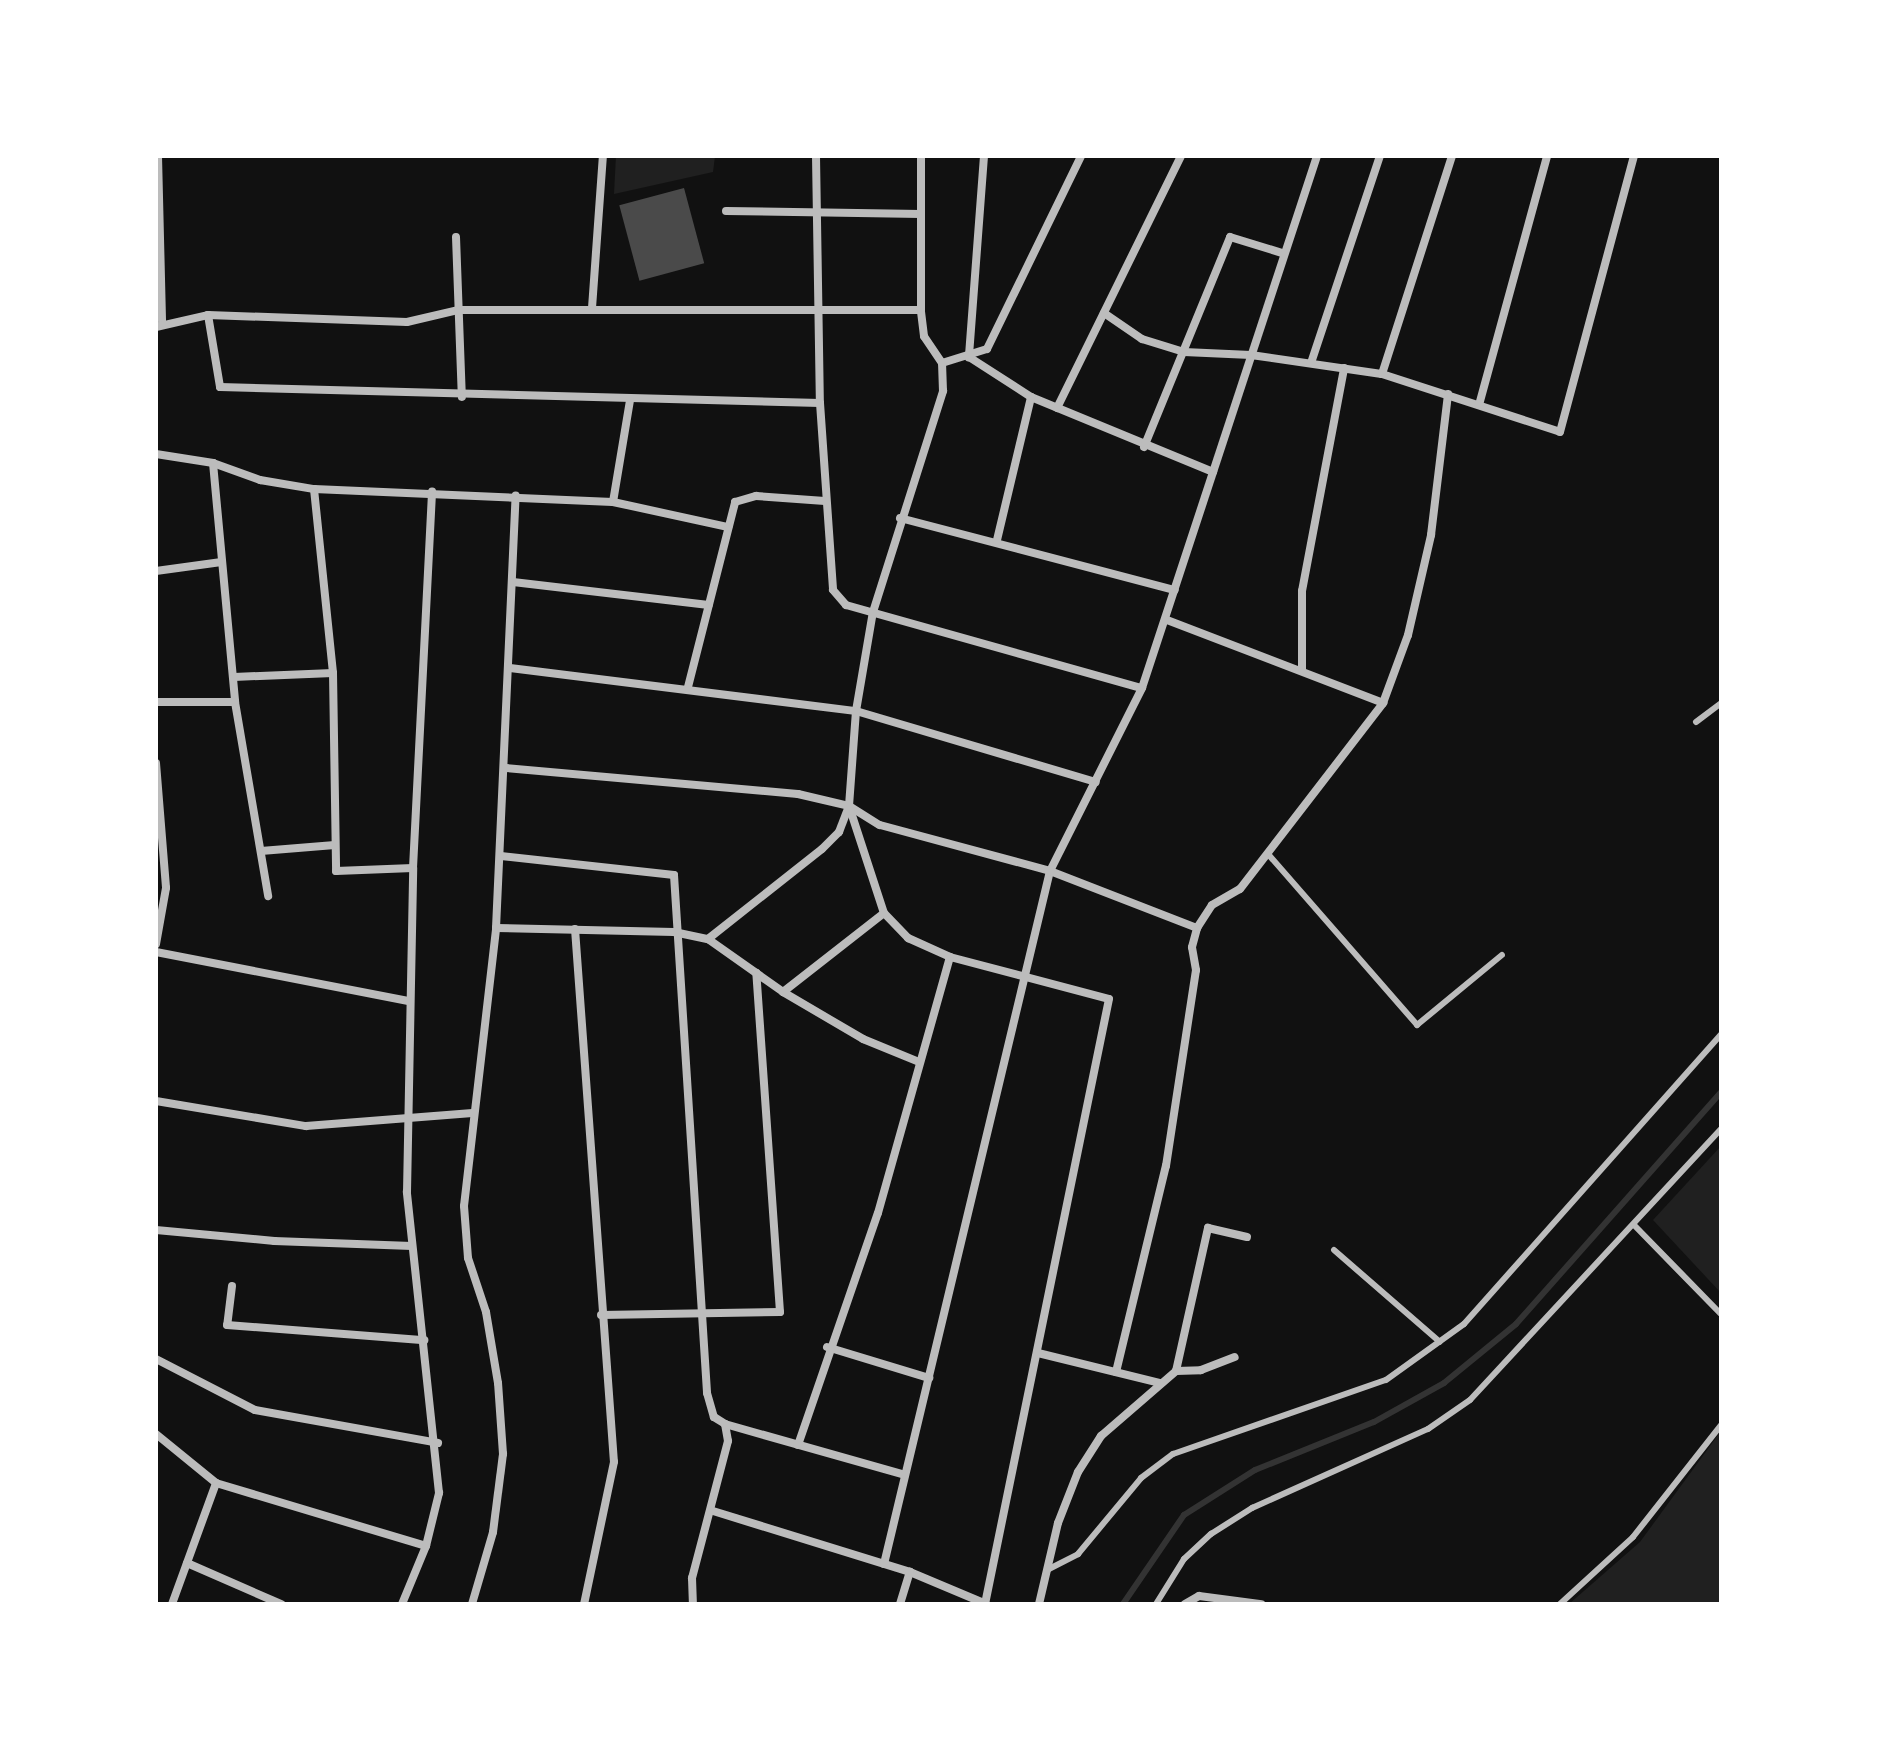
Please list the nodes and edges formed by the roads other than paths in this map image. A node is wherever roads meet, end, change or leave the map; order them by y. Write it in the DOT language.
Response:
graph roads {
  1 [pos="158,156"];
  2 [pos="603,156"];
  3 [pos="816,156"];
  4 [pos="921,156"];
  5 [pos="984,156"];
  6 [pos="1081,156"];
  7 [pos="1181,156"];
  8 [pos="1317,156"];
  9 [pos="1380,156"];
  10 [pos="1452,156"];
  11 [pos="1547,156"];
  12 [pos="1634,156"];
  13 [pos="726,211"];
  14 [pos="816,211"];
  15 [pos="921,214"];
  16 [pos="456,237"];
  17 [pos="1282,253"];
  18 [pos="818,306"];
  19 [pos="592,308"];
  20 [pos="458,310"];
  21 [pos="921,310"];
  22 [pos="1104,313"];
  23 [pos="208,315"];
  24 [pos="159,326"];
  25 [pos="1184,352"];
  26 [pos="1251,355"];
  27 [pos="969,357"];
  28 [pos="942,363"];
  29 [pos="1311,363"];
  30 [pos="1344,368"];
  31 [pos="1382,374"];
  32 [pos="1448,394"];
  33 [pos="462,397"];
  34 [pos="1031,397"];
  35 [pos="630,400"];
  36 [pos="820,403"];
  37 [pos="1479,405"];
  38 [pos="1057,408"];
  39 [pos="1144,447"];
  40 [pos="156,454"];
  41 [pos="213,463"];
  42 [pos="1213,472"];
  43 [pos="314,489"];
  44 [pos="432,491"];
  45 [pos="516,495"];
  46 [pos="825,501"];
  47 [pos="613,502"];
  48 [pos="900,518"];
  49 [pos="728,527"];
  50 [pos="997,540"];
  51 [pos="221,562"];
  52 [pos="156,571"];
  53 [pos="513,582"];
  54 [pos="1175,590"];
  55 [pos="709,605"];
  56 [pos="873,612"];
  57 [pos="1167,620"];
  58 [pos="510,668"];
  59 [pos="1302,669"];
  60 [pos="333,673"];
  61 [pos="234,677"];
  62 [pos="688,687"];
  63 [pos="1142,688"];
  64 [pos="156,702"];
  65 [pos="235,702"];
  66 [pos="1383,703"];
  67 [pos="1721,703"];
  68 [pos="856,711"];
  69 [pos="1696,722"];
  70 [pos="156,763"];
  71 [pos="506,768"];
  72 [pos="1096,782"];
  73 [pos="849,806"];
  74 [pos="335,845"];
  75 [pos="261,851"];
  76 [pos="1268,854"];
  77 [pos="501,856"];
  78 [pos="413,868"];
  79 [pos="1050,871"];
  80 [pos="268,896"];
  81 [pos="884,913"];
  82 [pos="496,928"];
  83 [pos="1197,928"];
  84 [pos="575,929"];
  85 [pos="674,932"];
  86 [pos="708,939"];
  87 [pos="156,944"];
  88 [pos="156,952"];
  89 [pos="1502,955"];
  90 [pos="950,957"];
  91 [pos="756,973"];
  92 [pos="1020,978"];
  93 [pos="783,992"];
  94 [pos="408,1001"];
  95 [pos="1721,1035"];
  96 [pos="919,1062"];
  97 [pos="156,1101"];
  98 [pos="472,1113"];
  99 [pos="410,1121"];
  100 [pos="1721,1129"];
  101 [pos="1634,1225"];
  102 [pos="156,1230"];
  103 [pos="1247,1237"];
  104 [pos="412,1246"];
  105 [pos="1334,1250"];
  106 [pos="232,1286"];
  107 [pos="701,1312"];
  108 [pos="1721,1314"];
  109 [pos="601,1315"];
  110 [pos="424,1340"];
  111 [pos="1440,1342"];
  112 [pos="827,1347"];
  113 [pos="1038,1353"];
  114 [pos="1235,1357"];
  115 [pos="156,1359"];
  116 [pos="1176,1371"];
  117 [pos="1116,1372"];
  118 [pos="929,1378"];
  119 [pos="1160,1383"];
  120 [pos="725,1424"];
  121 [pos="1721,1425"];
  122 [pos="156,1434"];
  123 [pos="438,1443"];
  124 [pos="798,1445"];
  125 [pos="905,1475"];
  126 [pos="216,1483"];
  127 [pos="713,1511"];
  128 [pos="426,1546"];
  129 [pos="187,1563"];
  130 [pos="884,1564"];
  131 [pos="1047,1570"];
  132 [pos="910,1572"];
  133 [pos="172,1604"];
  134 [pos="281,1604"];
  135 [pos="402,1604"];
  136 [pos="472,1604"];
  137 [pos="584,1604"];
  138 [pos="693,1604"];
  139 [pos="900,1604"];
  140 [pos="985,1604"];
  141 [pos="1039,1604"];
  142 [pos="1156,1604"];
  143 [pos="1185,1604"];
  144 [pos="1261,1604"];
  145 [pos="1560,1604"];
  1 -- 24 [label="street"];
  2 -- 19 [label="street"];
  3 -- 14 [label="street"];
  4 -- 15 [label="street"];
  5 -- 27 [label="street"];
  6 -- 27 [label="street"];
  7 -- 22 [label="street"];
  8 -- 17 [label="street"];
  9 -- 29 [label="street"];
  10 -- 31 [label="street"];
  11 -- 37 [label="street"];
  12 -- 37 [label="street"];
  13 -- 14 [label="street"];
  14 -- 15 [label="street"];
  14 -- 18 [label="street"];
  15 -- 21 [label="street"];
  16 -- 20 [label="street"];
  17 -- 25 [label="street"];
  17 -- 26 [label="street"];
  18 -- 19 [label="street"];
  18 -- 21 [label="street"];
  18 -- 36 [label="street"];
  19 -- 20 [label="street"];
  20 -- 23 [label="street"];
  20 -- 33 [label="street"];
  21 -- 28 [label="street"];
  22 -- 25 [label="street"];
  22 -- 38 [label="street"];
  23 -- 24 [label="street"];
  23 -- 33 [label="street"];
  25 -- 26 [label="street"];
  25 -- 39 [label="street"];
  26 -- 29 [label="street"];
  26 -- 42 [label="street"];
  27 -- 28 [label="street"];
  27 -- 34 [label="street"];
  28 -- 48 [label="street"];
  29 -- 30 [label="street"];
  30 -- 31 [label="street"];
  30 -- 59 [label="street"];
  31 -- 32 [label="street"];
  32 -- 37 [label="street"];
  32 -- 66 [label="street"];
  33 -- 35 [label="street"];
  34 -- 38 [label="street"];
  34 -- 50 [label="street"];
  35 -- 36 [label="street"];
  35 -- 47 [label="street"];
  36 -- 46 [label="street"];
  38 -- 39 [label="street"];
  39 -- 42 [label="street"];
  40 -- 41 [label="street"];
  41 -- 43 [label="street"];
  41 -- 51 [label="street"];
  42 -- 54 [label="street"];
  43 -- 44 [label="street"];
  43 -- 60 [label="street"];
  44 -- 45 [label="street"];
  44 -- 78 [label="street"];
  45 -- 47 [label="street"];
  45 -- 53 [label="street"];
  46 -- 49 [label="street"];
  46 -- 56 [label="street"];
  47 -- 49 [label="street"];
  48 -- 50 [label="street"];
  48 -- 56 [label="street"];
  49 -- 55 [label="street"];
  50 -- 54 [label="street"];
  51 -- 52 [label="street"];
  51 -- 61 [label="street"];
  53 -- 55 [label="street"];
  53 -- 58 [label="street"];
  54 -- 57 [label="street"];
  55 -- 62 [label="street"];
  56 -- 63 [label="street"];
  56 -- 68 [label="street"];
  57 -- 59 [label="street"];
  57 -- 63 [label="street"];
  58 -- 62 [label="street"];
  58 -- 71 [label="street"];
  59 -- 66 [label="street"];
  60 -- 61 [label="street"];
  60 -- 74 [label="street"];
  61 -- 65 [label="street"];
  62 -- 68 [label="street"];
  63 -- 72 [label="street"];
  64 -- 65 [label="street"];
  65 -- 75 [label="street"];
  66 -- 76 [label="street"];
  67 -- 69 [label="lane"];
  68 -- 72 [label="street"];
  68 -- 73 [label="street"];
  70 -- 87 [label="street"];
  71 -- 73 [label="street"];
  71 -- 77 [label="street"];
  72 -- 79 [label="street"];
  73 -- 79 [label="street"];
  73 -- 81 [label="street"];
  73 -- 86 [label="street"];
  74 -- 75 [label="street"];
  74 -- 78 [label="street"];
  75 -- 80 [label="street"];
  76 -- 83 [label="street"];
  76 -- 89 [label="lane"];
  77 -- 82 [label="street"];
  77 -- 85 [label="street"];
  78 -- 94 [label="street"];
  79 -- 83 [label="street"];
  79 -- 92 [label="street"];
  81 -- 90 [label="street"];
  81 -- 93 [label="street"];
  82 -- 84 [label="street"];
  82 -- 98 [label="street"];
  83 -- 117 [label="street"];
  84 -- 85 [label="street"];
  84 -- 109 [label="street"];
  85 -- 86 [label="street"];
  85 -- 107 [label="street"];
  86 -- 91 [label="street"];
  88 -- 94 [label="street"];
  90 -- 92 [label="street"];
  90 -- 96 [label="street"];
  91 -- 93 [label="street"];
  91 -- 107 [label="street"];
  92 -- 113 [label="street"];
  92 -- 118 [label="street"];
  93 -- 96 [label="street"];
  94 -- 99 [label="street"];
  95 -- 111 [label="lane"];
  96 -- 112 [label="street"];
  97 -- 99 [label="street"];
  98 -- 99 [label="street"];
  98 -- 136 [label="street"];
  99 -- 104 [label="street"];
  100 -- 101 [label="lane"];
  101 -- 108 [label="lane"];
  101 -- 142 [label="lane"];
  102 -- 104 [label="street"];
  103 -- 116 [label="street"];
  104 -- 110 [label="street"];
  105 -- 111 [label="lane"];
  106 -- 110 [label="street"];
  107 -- 109 [label="street"];
  107 -- 120 [label="street"];
  109 -- 137 [label="street"];
  110 -- 123 [label="street"];
  111 -- 131 [label="lane"];
  112 -- 118 [label="street"];
  112 -- 124 [label="street"];
  113 -- 117 [label="street"];
  113 -- 140 [label="street"];
  114 -- 116 [label="street"];
  115 -- 123 [label="street"];
  116 -- 119 [label="street"];
  117 -- 119 [label="street"];
  118 -- 125 [label="street"];
  119 -- 131 [label="street"];
  120 -- 124 [label="street"];
  120 -- 127 [label="street"];
  121 -- 145 [label="lane"];
  122 -- 126 [label="street"];
  123 -- 128 [label="street"];
  124 -- 125 [label="street"];
  125 -- 130 [label="street"];
  126 -- 128 [label="street"];
  126 -- 129 [label="street"];
  127 -- 130 [label="street"];
  127 -- 138 [label="street"];
  128 -- 135 [label="street"];
  129 -- 133 [label="street"];
  129 -- 134 [label="street"];
  130 -- 132 [label="street"];
  131 -- 141 [label="street"];
  132 -- 139 [label="street"];
  132 -- 140 [label="street"];
  143 -- 144 [label="street"];
}
